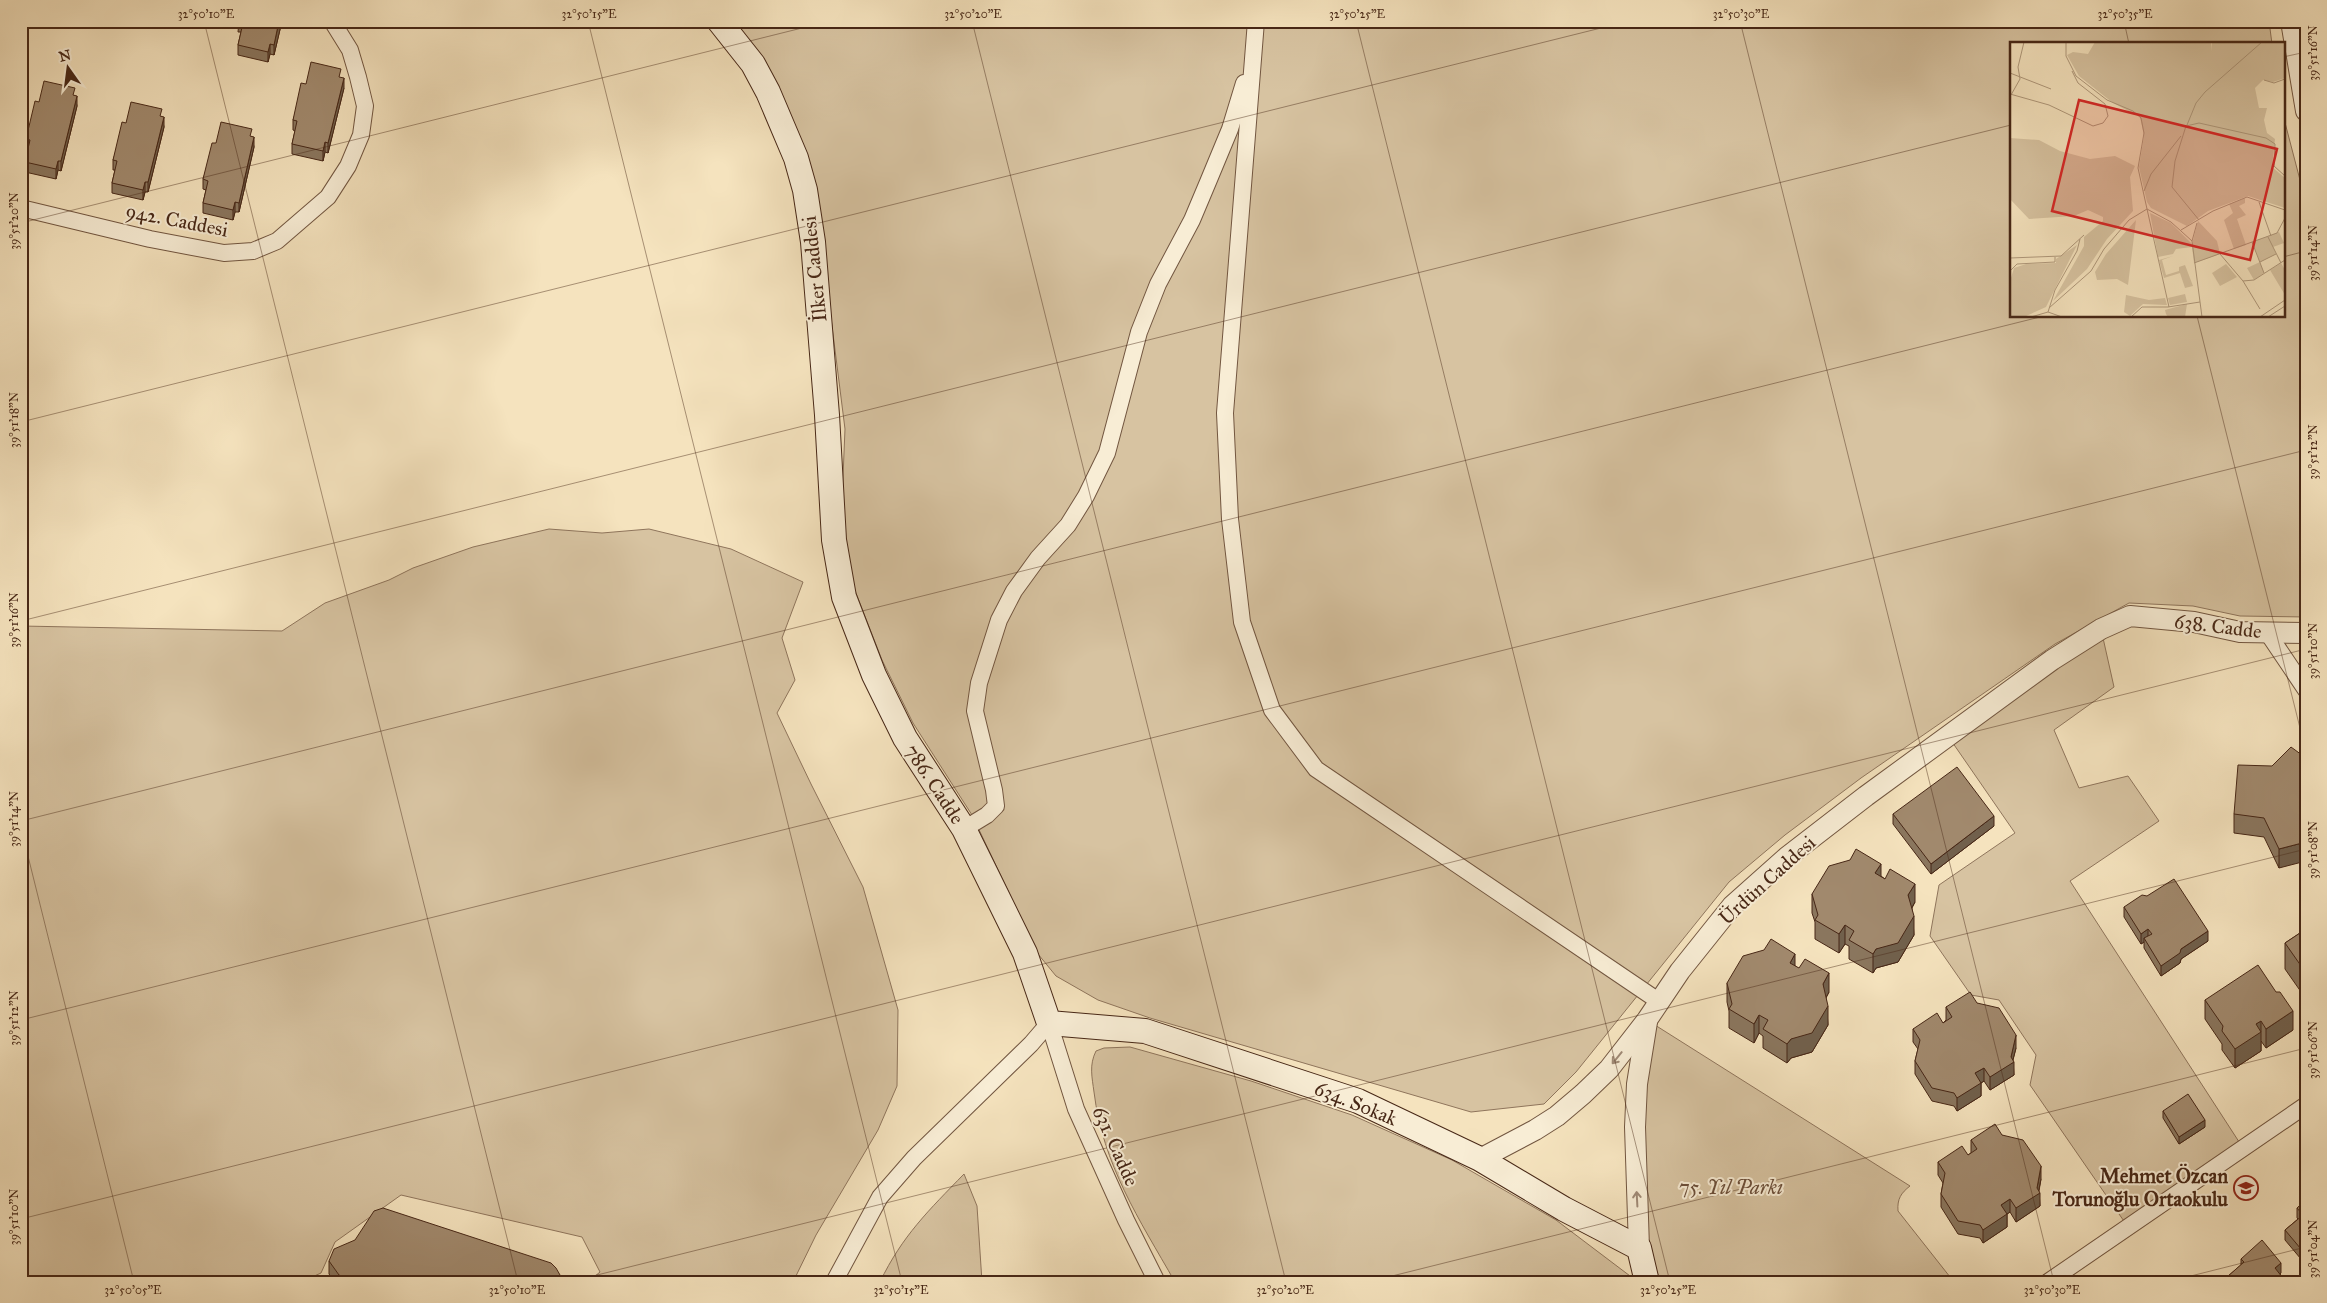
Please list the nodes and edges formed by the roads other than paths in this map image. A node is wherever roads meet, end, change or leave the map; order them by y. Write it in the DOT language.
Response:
graph roads {
  1 [pos="332,21"];
  2 [pos="719,21"];
  3 [pos="1255,21"];
  4 [pos="2291,21"];
  5 [pos="2303,87"];
  6 [pos="2306,111"];
  7 [pos="21,208"];
  8 [pos="834,540"];
  9 [pos="2130,616"];
  10 [pos="2267,632"];
  11 [pos="2306,632"];
  12 [pos="2306,690"];
  13 [pos="964,829"];
  14 [pos="1660,1002"];
  15 [pos="1647,1020"];
  16 [pos="1049,1023"];
  17 [pos="2306,1105"];
  18 [pos="1480,1159"];
  19 [pos="1639,1248"];
  20 [pos="834,1282"];
  21 [pos="1157,1282"];
  22 [pos="1647,1282"];
  23 [pos="2048,1282"];
  1 -- 7 [label="street, 942. Caddesi"];
  2 -- 8 [label="main road, İlker Caddesi"];
  3 -- 13 [label="street"];
  3 -- 14 [label="street"];
  4 -- 5 [label="street"];
  5 -- 6 [label="street"];
  8 -- 13 [label="main road, 786. Cadde"];
  9 -- 10 [label="street, 638. Cadde"];
  9 -- 14 [label="street, Ürdün Caddesi"];
  10 -- 11 [label="street, 638. Cadde"];
  10 -- 12 [label="street"];
  13 -- 16 [label="main road, 786. Cadde"];
  14 -- 15 [label="street, Ürdün Caddesi"];
  15 -- 18 [label="street, one-way"];
  19 -- 15 [label="street, Ürdün Caddesi, one-way"];
  16 -- 18 [label="main road, 634. Sokak"];
  16 -- 20 [label="street"];
  16 -- 21 [label="street, 631. Cadde"];
  17 -- 23 [label="street"];
  18 -- 19 [label="main road, 634. Sokak"];
  19 -- 22 [label="main road, Ürdün Caddesi"];
}
